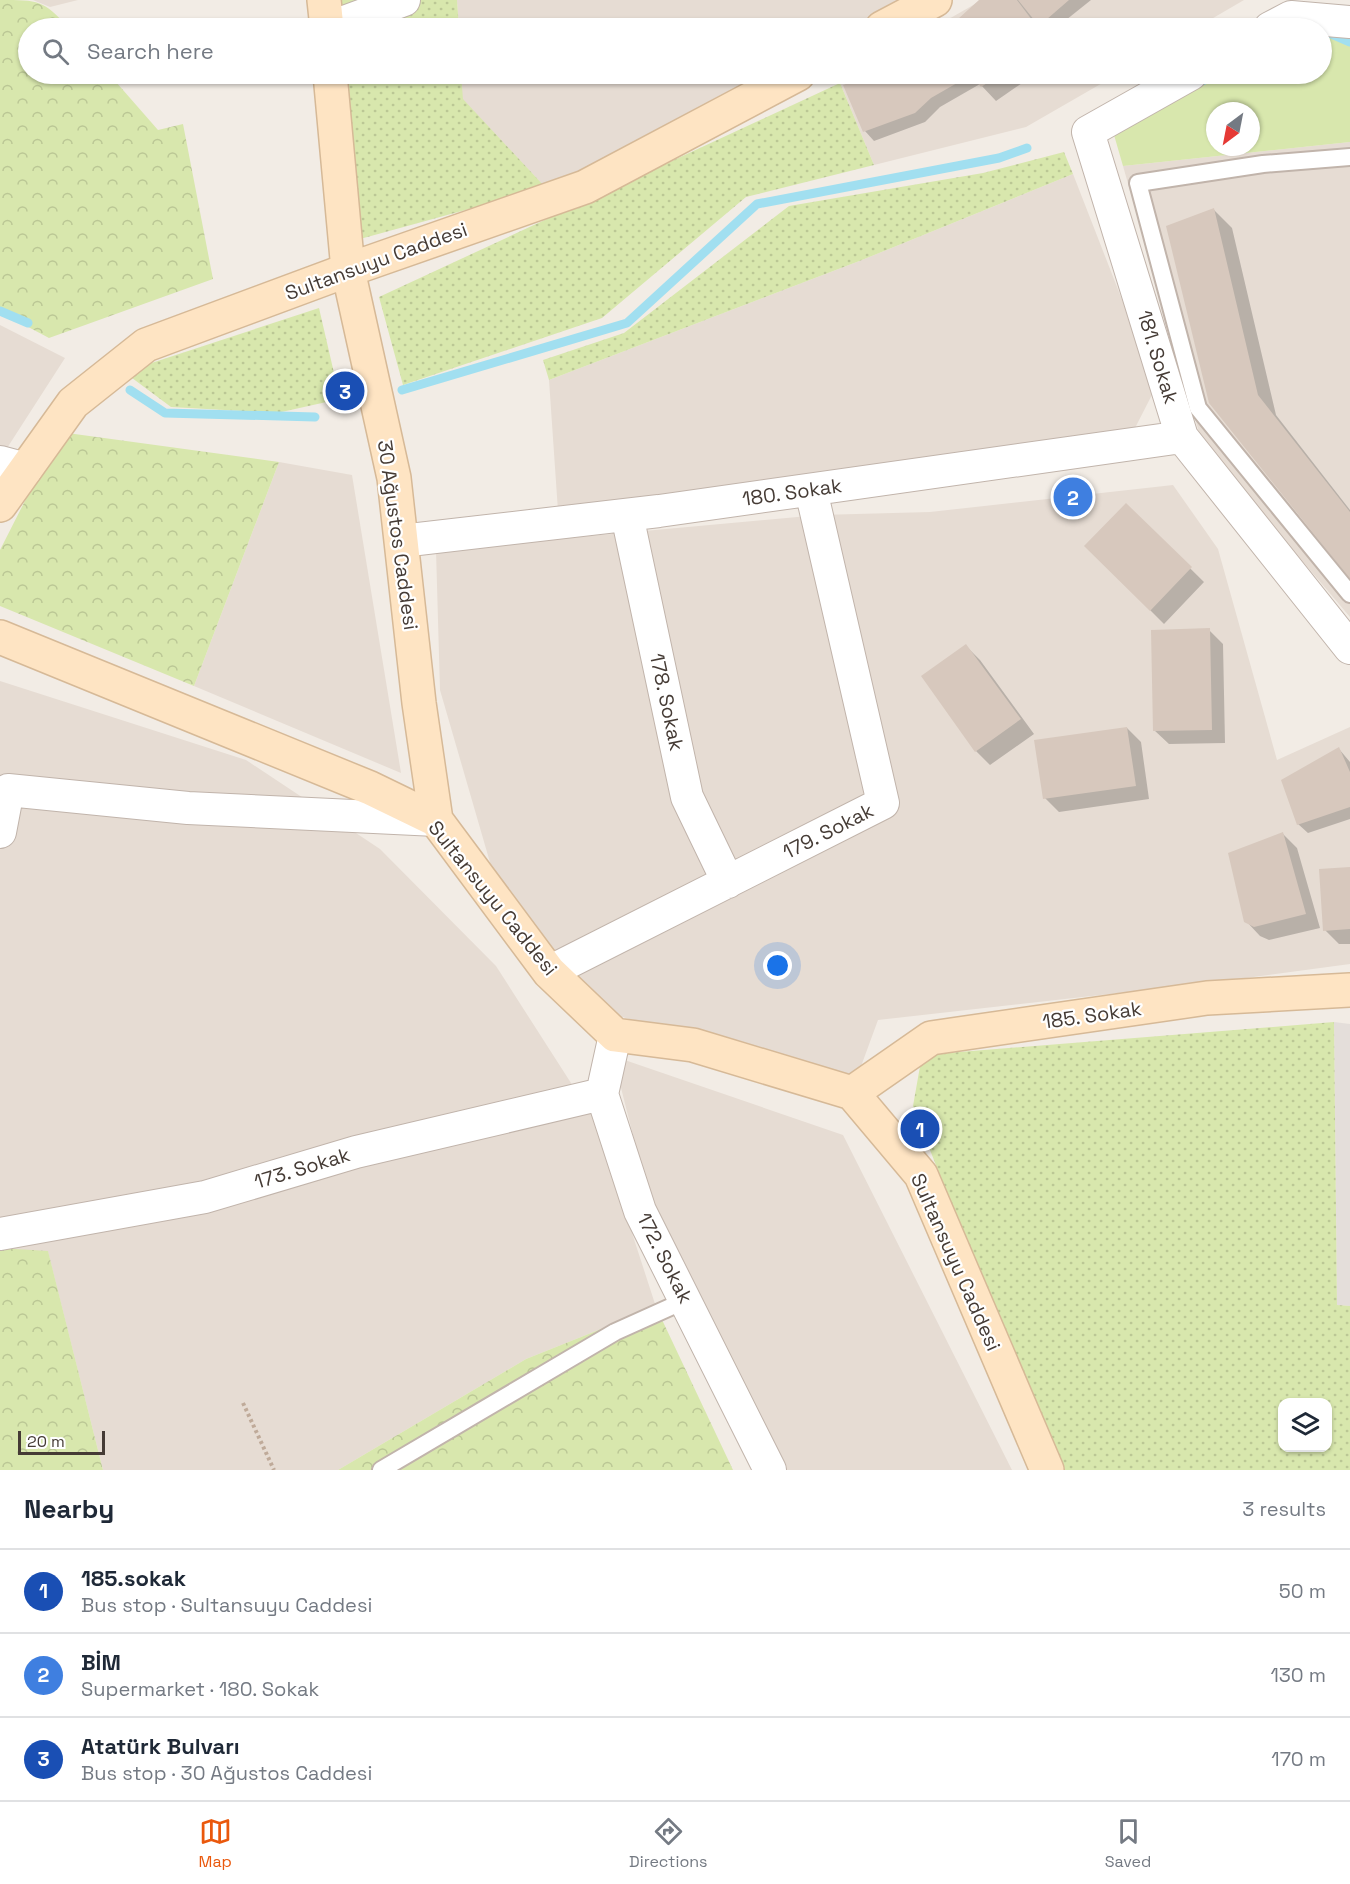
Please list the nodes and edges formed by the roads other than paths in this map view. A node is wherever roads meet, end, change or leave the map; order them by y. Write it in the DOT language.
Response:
graph roads {
  1 [pos="324,0"];
  2 [pos="404,0"];
  3 [pos="935,0"];
  4 [pos="1321,0"];
  5 [pos="1285,15"];
  6 [pos="326,18"];
  7 [pos="354,18"];
  8 [pos="901,18"];
  9 [pos="1313,18"];
  10 [pos="1332,20"];
  11 [pos="1350,22"];
  12 [pos="331,84"];
  13 [pos="779,84"];
  14 [pos="1173,84"];
  15 [pos="1350,157"];
  16 [pos="348,270"];
  17 [pos="1182,437"];
  18 [pos="13,465"];
  19 [pos="811,490"];
  20 [pos="0,505"];
  21 [pos="627,515"];
  22 [pos="401,541"];
  23 [pos="1350,594"];
  24 [pos="0,637"];
  25 [pos="1350,648"];
  26 [pos="4,790"];
  27 [pos="436,820"];
  28 [pos="0,832"];
  29 [pos="728,882"];
  30 [pos="549,972"];
  31 [pos="1350,990"];
  32 [pos="615,1035"];
  33 [pos="852,1093"];
  34 [pos="602,1094"];
  35 [pos="0,1234"];
  36 [pos="686,1300"];
  37 [pos="381,1470"];
  38 [pos="770,1470"];
  39 [pos="1047,1470"];
  1 -- 6 [label="street"];
  2 -- 7 [label="street"];
  3 -- 8 [label="street"];
  4 -- 5 [label="street"];
  5 -- 9 [label="street"];
  10 -- 11 [label="street"];
  12 -- 16 [label="street, 30 Ağustos Caddesi"];
  13 -- 16 [label="street, Sultansuyu Caddesi"];
  14 -- 17 [label="street, 181. Sokak"];
  15 -- 23 [label="lane"];
  16 -- 18 [label="street, Sultansuyu Caddesi"];
  16 -- 22 [label="street, 30 Ağustos Caddesi"];
  17 -- 19 [label="street, 180. Sokak"];
  17 -- 25 [label="street, 181. Sokak"];
  18 -- 20 [label="street, Sultansuyu Caddesi"];
  19 -- 21 [label="street, 180. Sokak"];
  19 -- 29 [label="street, 179. Sokak"];
  21 -- 22 [label="street, 180. Sokak"];
  21 -- 29 [label="street, 178. Sokak"];
  22 -- 27 [label="street, 30 Ağustos Caddesi"];
  24 -- 27 [label="street, Sultansuyu Caddesi"];
  26 -- 27 [label="street"];
  26 -- 28 [label="street"];
  27 -- 30 [label="street, Sultansuyu Caddesi"];
  29 -- 30 [label="street, 179. Sokak"];
  30 -- 32 [label="street, Sultansuyu Caddesi"];
  31 -- 33 [label="street, 185. Sokak"];
  32 -- 33 [label="street"];
  32 -- 34 [label="street"];
  33 -- 39 [label="street, Sultansuyu Caddesi"];
  34 -- 35 [label="street, 173. Sokak"];
  34 -- 36 [label="street, 172. Sokak"];
  36 -- 37 [label="lane"];
  36 -- 38 [label="street, 172. Sokak"];
}
